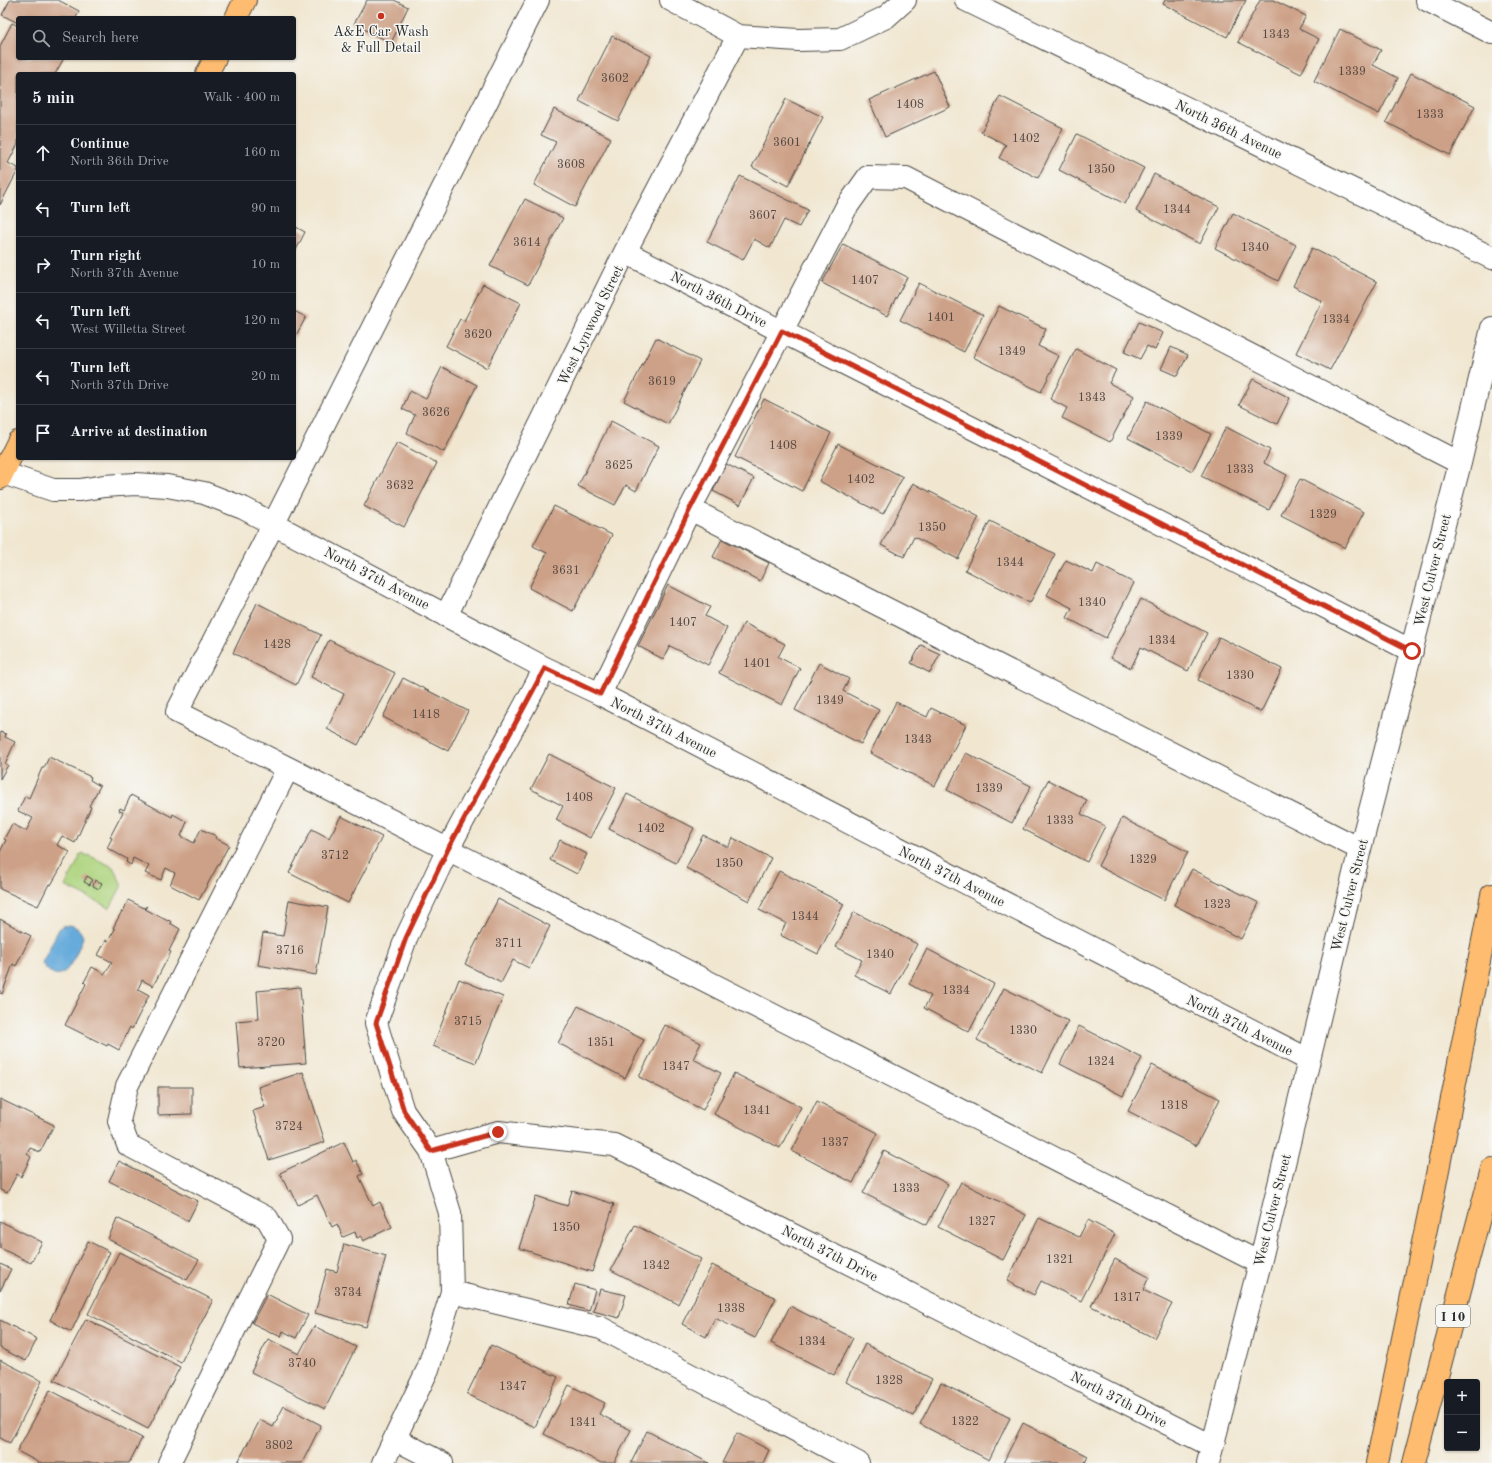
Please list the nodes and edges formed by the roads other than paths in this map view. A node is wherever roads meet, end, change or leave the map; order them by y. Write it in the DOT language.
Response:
graph roads {
  1 [pos="245,0"];
  2 [pos="538,0"];
  3 [pos="671,0"];
  4 [pos="905,0"];
  5 [pos="966,0"];
  6 [pos="1427,0"];
  7 [pos="237,16"];
  8 [pos="1492,33"];
  9 [pos="738,36"];
  10 [pos="214,60"];
  11 [pos="208,72"];
  12 [pos="625,252"];
  13 [pos="1492,258"];
  14 [pos="1492,328"];
  15 [pos="782,331"];
  16 [pos="16,446"];
  17 [pos="1460,463"];
  18 [pos="1,474"];
  19 [pos="690,509"];
  20 [pos="274,523"];
  21 [pos="446,616"];
  22 [pos="1412,651"];
  23 [pos="545,668"];
  24 [pos="600,694"];
  25 [pos="288,768"];
  26 [pos="448,849"];
  27 [pos="1360,849"];
  28 [pos="1492,895"];
  29 [pos="1309,1060"];
  30 [pos="431,1151"];
  31 [pos="1492,1169"];
  32 [pos="1260,1263"];
  33 [pos="452,1292"];
  34 [pos="395,1439"];
  35 [pos="1210,1455"];
  36 [pos="169,1463"];
  37 [pos="383,1463"];
  38 [pos="442,1463"];
  39 [pos="858,1463"];
  40 [pos="1377,1463"];
  41 [pos="1414,1463"];
  1 -- 7 [label="main road"];
  2 -- 20 [label="street"];
  3 -- 9 [label="street"];
  4 -- 9 [label="street"];
  5 -- 13 [label="street, North 36th Avenue"];
  6 -- 8 [label="street"];
  9 -- 12 [label="street, West Lynwood Street"];
  10 -- 11 [label="main road"];
  12 -- 15 [label="street, North 36th Drive"];
  12 -- 21 [label="street, West Lynwood Street"];
  14 -- 17 [label="street, West Culver Street"];
  15 -- 17 [label="street"];
  15 -- 19 [label="street"];
  15 -- 22 [label="street, North 36th Drive"];
  16 -- 18 [label="main road"];
  17 -- 22 [label="street, West Culver Street"];
  18 -- 20 [label="street, North 37th Avenue"];
  19 -- 24 [label="street"];
  19 -- 27 [label="street"];
  20 -- 21 [label="street, North 37th Avenue"];
  20 -- 25 [label="street"];
  21 -- 23 [label="street, North 37th Avenue"];
  22 -- 27 [label="street, West Culver Street"];
  23 -- 24 [label="street, North 37th Avenue"];
  23 -- 26 [label="street"];
  24 -- 29 [label="street, North 37th Avenue"];
  25 -- 26 [label="street"];
  25 -- 36 [label="street"];
  26 -- 30 [label="street"];
  26 -- 32 [label="street"];
  27 -- 29 [label="street, West Culver Street"];
  28 -- 40 [label="main road"];
  29 -- 32 [label="street, West Culver Street"];
  30 -- 33 [label="street"];
  30 -- 35 [label="street, North 37th Drive"];
  31 -- 41 [label="main road, I 10"];
  32 -- 35 [label="street, West Culver Street"];
  33 -- 34 [label="street"];
  33 -- 39 [label="street"];
  34 -- 37 [label="street"];
  34 -- 38 [label="street"];
}
